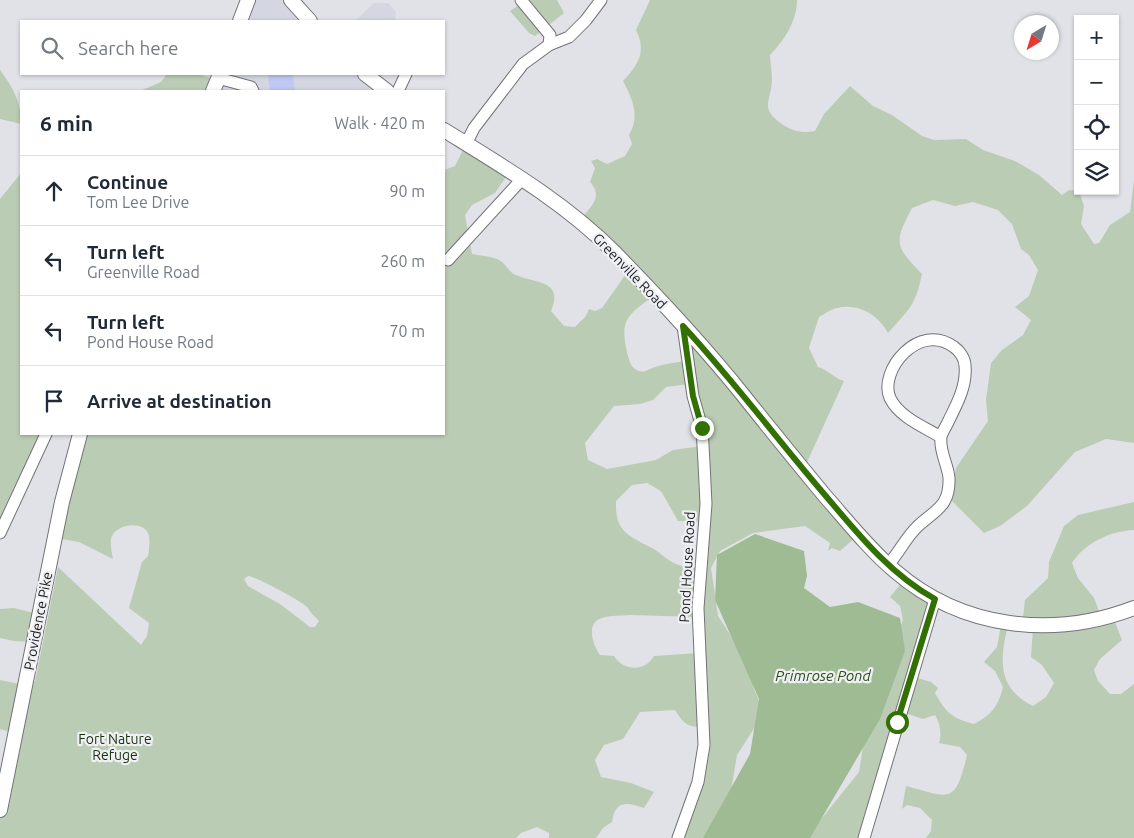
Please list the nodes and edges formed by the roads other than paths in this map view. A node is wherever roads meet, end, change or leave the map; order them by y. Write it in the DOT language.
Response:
graph roads {
  1 [pos="248,0"];
  2 [pos="291,0"];
  3 [pos="521,0"];
  4 [pos="601,0"];
  5 [pos="240,20"];
  6 [pos="309,20"];
  7 [pos="549,45"];
  8 [pos="366,75"];
  9 [pos="406,75"];
  10 [pos="219,76"];
  11 [pos="213,90"];
  12 [pos="253,90"];
  13 [pos="386,90"];
  14 [pos="398,90"];
  15 [pos="445,131"];
  16 [pos="466,144"];
  17 [pos="523,178"];
  18 [pos="448,260"];
  19 [pos="683,326"];
  20 [pos="46,435"];
  21 [pos="80,435"];
  22 [pos="941,437"];
  23 [pos="0,533"];
  24 [pos="888,565"];
  25 [pos="935,599"];
  26 [pos="1134,608"];
  27 [pos="0,810"];
  28 [pos="678,838"];
  29 [pos="864,838"];
  1 -- 5 [label="main road"];
  2 -- 6 [label="main road"];
  3 -- 7 [label="street"];
  4 -- 7 [label="street"];
  7 -- 16 [label="street"];
  8 -- 13 [label="main road"];
  9 -- 14 [label="street"];
  10 -- 11 [label="main road"];
  10 -- 12 [label="street"];
  15 -- 16 [label="main road, Greenville Road"];
  16 -- 17 [label="main road, Greenville Road"];
  17 -- 18 [label="street"];
  17 -- 19 [label="main road, Greenville Road"];
  19 -- 24 [label="main road, Greenville Road"];
  19 -- 28 [label="street, Pond House Road"];
  20 -- 23 [label="street"];
  21 -- 27 [label="main road, Providence Pike"];
  22 -- 22 [label="street"];
  22 -- 24 [label="street"];
  24 -- 25 [label="main road, Greenville Road"];
  25 -- 26 [label="main road, Greenville Road"];
  25 -- 29 [label="street"];
}
